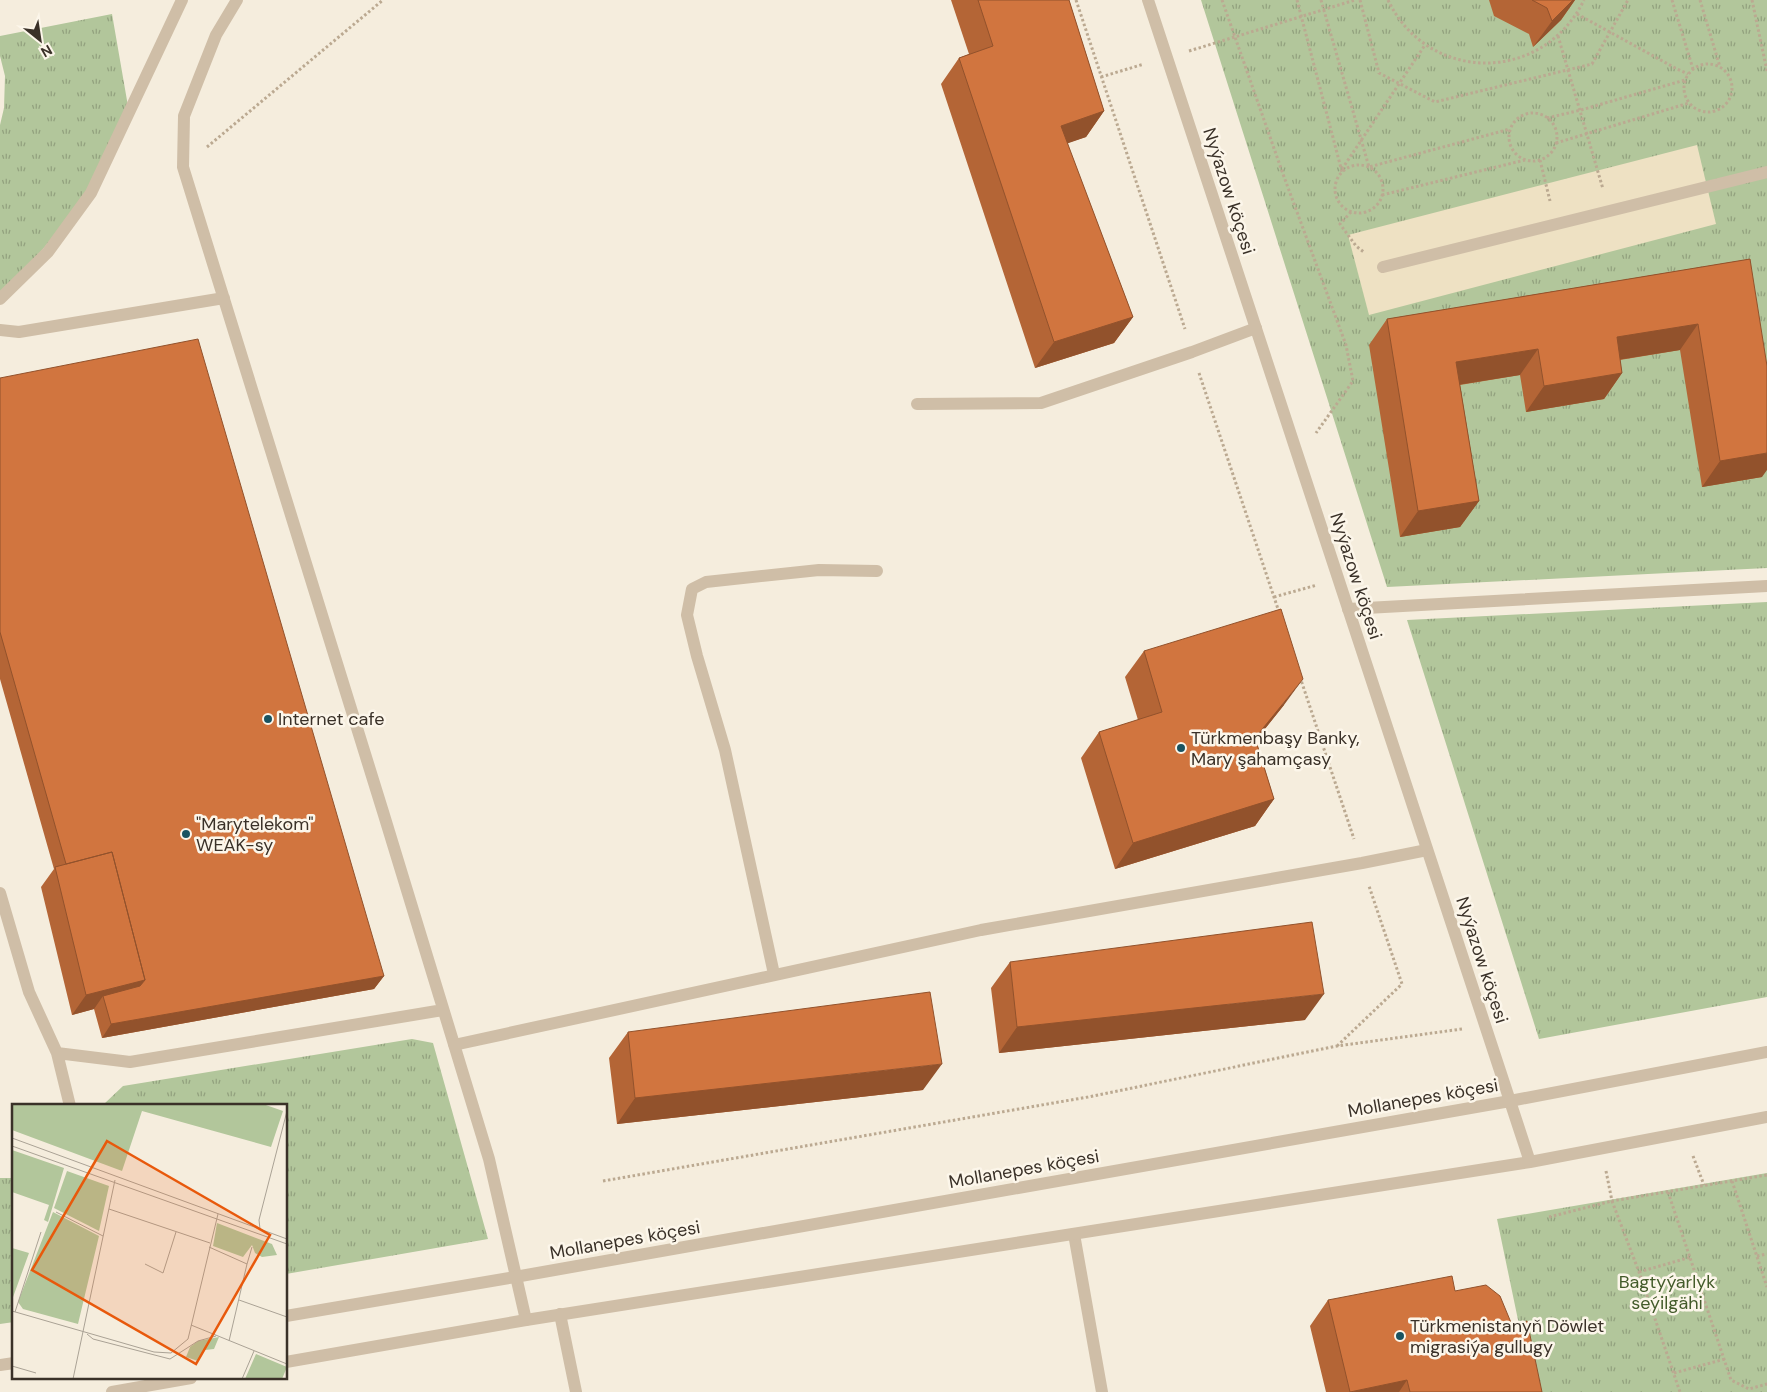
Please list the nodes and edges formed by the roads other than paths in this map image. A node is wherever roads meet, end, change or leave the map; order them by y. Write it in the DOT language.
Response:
graph roads {
  1 [pos="182,0"];
  2 [pos="237,0"];
  3 [pos="1148,0"];
  4 [pos="1767,172"];
  5 [pos="1383,267"];
  6 [pos="224,298"];
  7 [pos="0,299"];
  8 [pos="1256,328"];
  9 [pos="0,330"];
  10 [pos="917,404"];
  11 [pos="877,571"];
  12 [pos="1767,586"];
  13 [pos="1348,609"];
  14 [pos="1427,850"];
  15 [pos="0,893"];
  16 [pos="774,974"];
  17 [pos="443,1010"];
  18 [pos="454,1045"];
  19 [pos="1767,1052"];
  20 [pos="56,1053"];
  21 [pos="1510,1101"];
  22 [pos="69,1104"];
  23 [pos="1767,1117"];
  24 [pos="1530,1162"];
  25 [pos="1074,1234"];
  26 [pos="515,1277"];
  27 [pos="560,1314"];
  28 [pos="288,1316"];
  29 [pos="526,1320"];
  30 [pos="288,1362"];
  31 [pos="180,1380"];
  32 [pos="112,1392"];
  33 [pos="576,1392"];
  34 [pos="1102,1392"];
  1 -- 7 [label="street"];
  2 -- 6 [label="street"];
  3 -- 8 [label="street, Nyýazow köçesi"];
  4 -- 5 [label="street"];
  6 -- 9 [label="street"];
  6 -- 17 [label="street"];
  8 -- 10 [label="street"];
  8 -- 13 [label="street, Nyýazow köçesi"];
  11 -- 16 [label="street"];
  12 -- 13 [label="street"];
  13 -- 14 [label="street, Nyýazow köçesi"];
  14 -- 16 [label="street"];
  14 -- 21 [label="street, Nyýazow köçesi"];
  15 -- 20 [label="street"];
  16 -- 18 [label="street"];
  17 -- 18 [label="street"];
  17 -- 20 [label="street"];
  18 -- 26 [label="street"];
  19 -- 21 [label="street, Mollanepes köçesi"];
  20 -- 22 [label="street"];
  21 -- 24 [label="street, Nyýazow köçesi"];
  21 -- 26 [label="street, Mollanepes köçesi"];
  23 -- 24 [label="street"];
  24 -- 25 [label="street"];
  25 -- 27 [label="street"];
  25 -- 34 [label="street"];
  26 -- 28 [label="street, Mollanepes köçesi"];
  26 -- 29 [label="street"];
  27 -- 29 [label="street"];
  27 -- 33 [label="street"];
  29 -- 30 [label="street"];
  31 -- 32 [label="street"];
}
